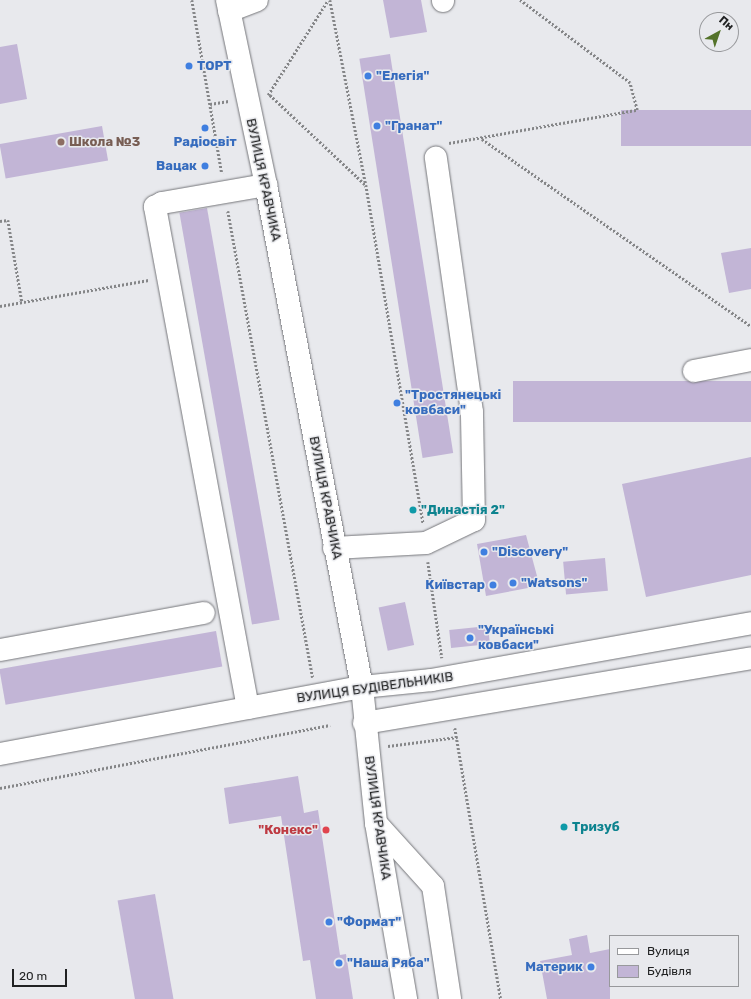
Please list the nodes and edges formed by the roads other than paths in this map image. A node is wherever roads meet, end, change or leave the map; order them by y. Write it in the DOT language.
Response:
graph roads {
  1 [pos="257,0"];
  2 [pos="228,6"];
  3 [pos="436,158"];
  4 [pos="266,185"];
  5 [pos="751,360"];
  6 [pos="694,371"];
  7 [pos="334,548"];
  8 [pos="204,613"];
  9 [pos="751,623"];
  10 [pos="0,650"];
  11 [pos="751,658"];
  12 [pos="362,687"];
  13 [pos="248,708"];
  14 [pos="364,723"];
  15 [pos="0,754"];
  16 [pos="376,823"];
  17 [pos="406,999"];
  18 [pos="450,999"];
  1 -- 2 [label="street"];
  2 -- 4 [label="street, ВУЛИЦЯ КРАВЧИКА"];
  3 -- 7 [label="street"];
  4 -- 7 [label="street, ВУЛИЦЯ КРАВЧИКА"];
  4 -- 13 [label="street"];
  5 -- 6 [label="street"];
  7 -- 12 [label="street, ВУЛИЦЯ КРАВЧИКА"];
  8 -- 10 [label="street"];
  9 -- 12 [label="street, ВУЛИЦЯ БУДІВЕЛЬНИКІВ"];
  11 -- 14 [label="street"];
  12 -- 13 [label="street, ВУЛИЦЯ БУДІВЕЛЬНИКІВ"];
  12 -- 14 [label="street, ВУЛИЦЯ КРАВЧИКА"];
  13 -- 15 [label="street, ВУЛИЦЯ БУДІВЕЛЬНИКІВ"];
  14 -- 16 [label="street, ВУЛИЦЯ КРАВЧИКА"];
  16 -- 17 [label="street, ВУЛИЦЯ КРАВЧИКА"];
  16 -- 18 [label="street"];
}
